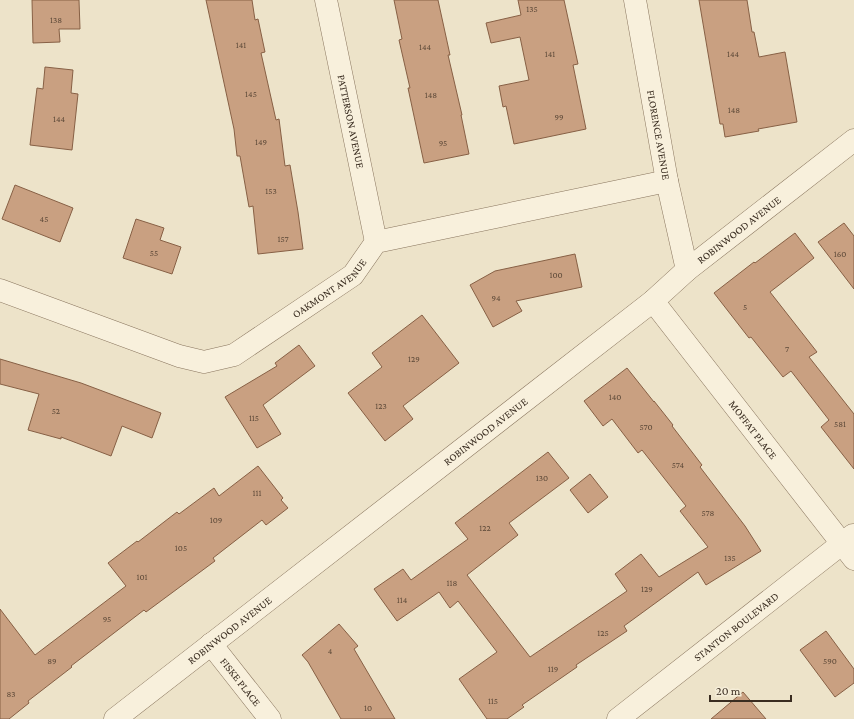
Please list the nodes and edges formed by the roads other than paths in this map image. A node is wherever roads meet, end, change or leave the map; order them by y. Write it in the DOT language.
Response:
graph roads {
  1 [pos="326,0"];
  2 [pos="635,0"];
  3 [pos="854,140"];
  4 [pos="667,181"];
  5 [pos="376,242"];
  6 [pos="687,270"];
  7 [pos="0,290"];
  8 [pos="653,301"];
  9 [pos="850,545"];
  10 [pos="211,644"];
  11 [pos="115,719"];
  12 [pos="270,719"];
  13 [pos="618,719"];
  1 -- 5 [label="street, PATTERSON AVENUE"];
  2 -- 4 [label="street, FLORENCE AVENUE"];
  3 -- 6 [label="street, ROBINWOOD AVENUE"];
  4 -- 5 [label="street"];
  4 -- 6 [label="street, FLORENCE AVENUE"];
  5 -- 7 [label="street, OAKMONT AVENUE"];
  6 -- 8 [label="street, ROBINWOOD AVENUE"];
  8 -- 9 [label="street, MOFFAT PLACE"];
  8 -- 10 [label="street, ROBINWOOD AVENUE"];
  9 -- 13 [label="street, STANTON BOULEVARD"];
  10 -- 11 [label="street, ROBINWOOD AVENUE"];
  10 -- 12 [label="street, FISKE PLACE"];
}
